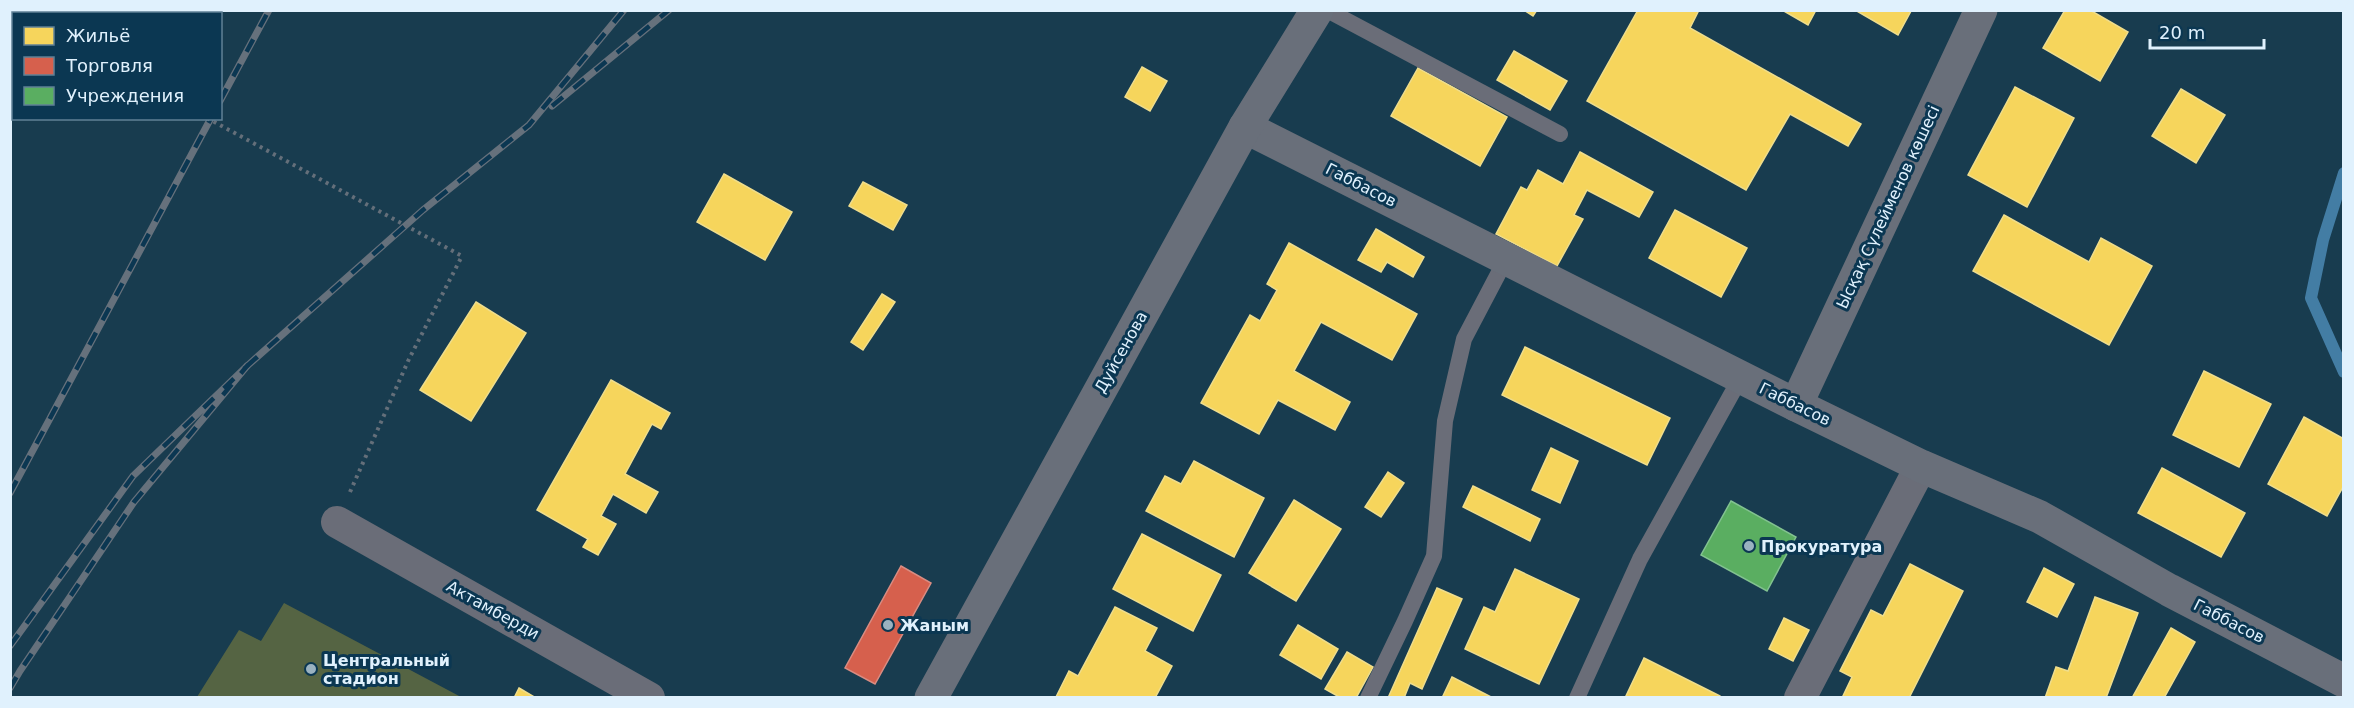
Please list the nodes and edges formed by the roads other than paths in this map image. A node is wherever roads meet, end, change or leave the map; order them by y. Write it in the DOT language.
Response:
graph roads {
  1 [pos="1317,10"];
  2 [pos="1327,10"];
  3 [pos="1981,10"];
  4 [pos="1245,127"];
  5 [pos="1560,134"];
  6 [pos="1506,259"];
  7 [pos="1741,377"];
  8 [pos="1796,405"];
  9 [pos="1921,466"];
  10 [pos="337,522"];
  11 [pos="2343,681"];
  12 [pos="649,698"];
  13 [pos="931,698"];
  14 [pos="1368,698"];
  15 [pos="1577,698"];
  16 [pos="1800,698"];
  1 -- 4 [label="main road, Дуйсенова"];
  2 -- 5 [label="lane"];
  3 -- 8 [label="main road, Ысқақ Сүлейменов көшесі"];
  4 -- 6 [label="main road, Габбасов"];
  4 -- 13 [label="main road, Дуйсенова"];
  6 -- 7 [label="main road, Габбасов"];
  6 -- 14 [label="lane"];
  7 -- 8 [label="main road, Габбасов"];
  7 -- 15 [label="lane"];
  8 -- 9 [label="main road, Габбасов"];
  9 -- 11 [label="main road, Габбасов"];
  9 -- 16 [label="street"];
  10 -- 12 [label="street, Актамберди"];
}
